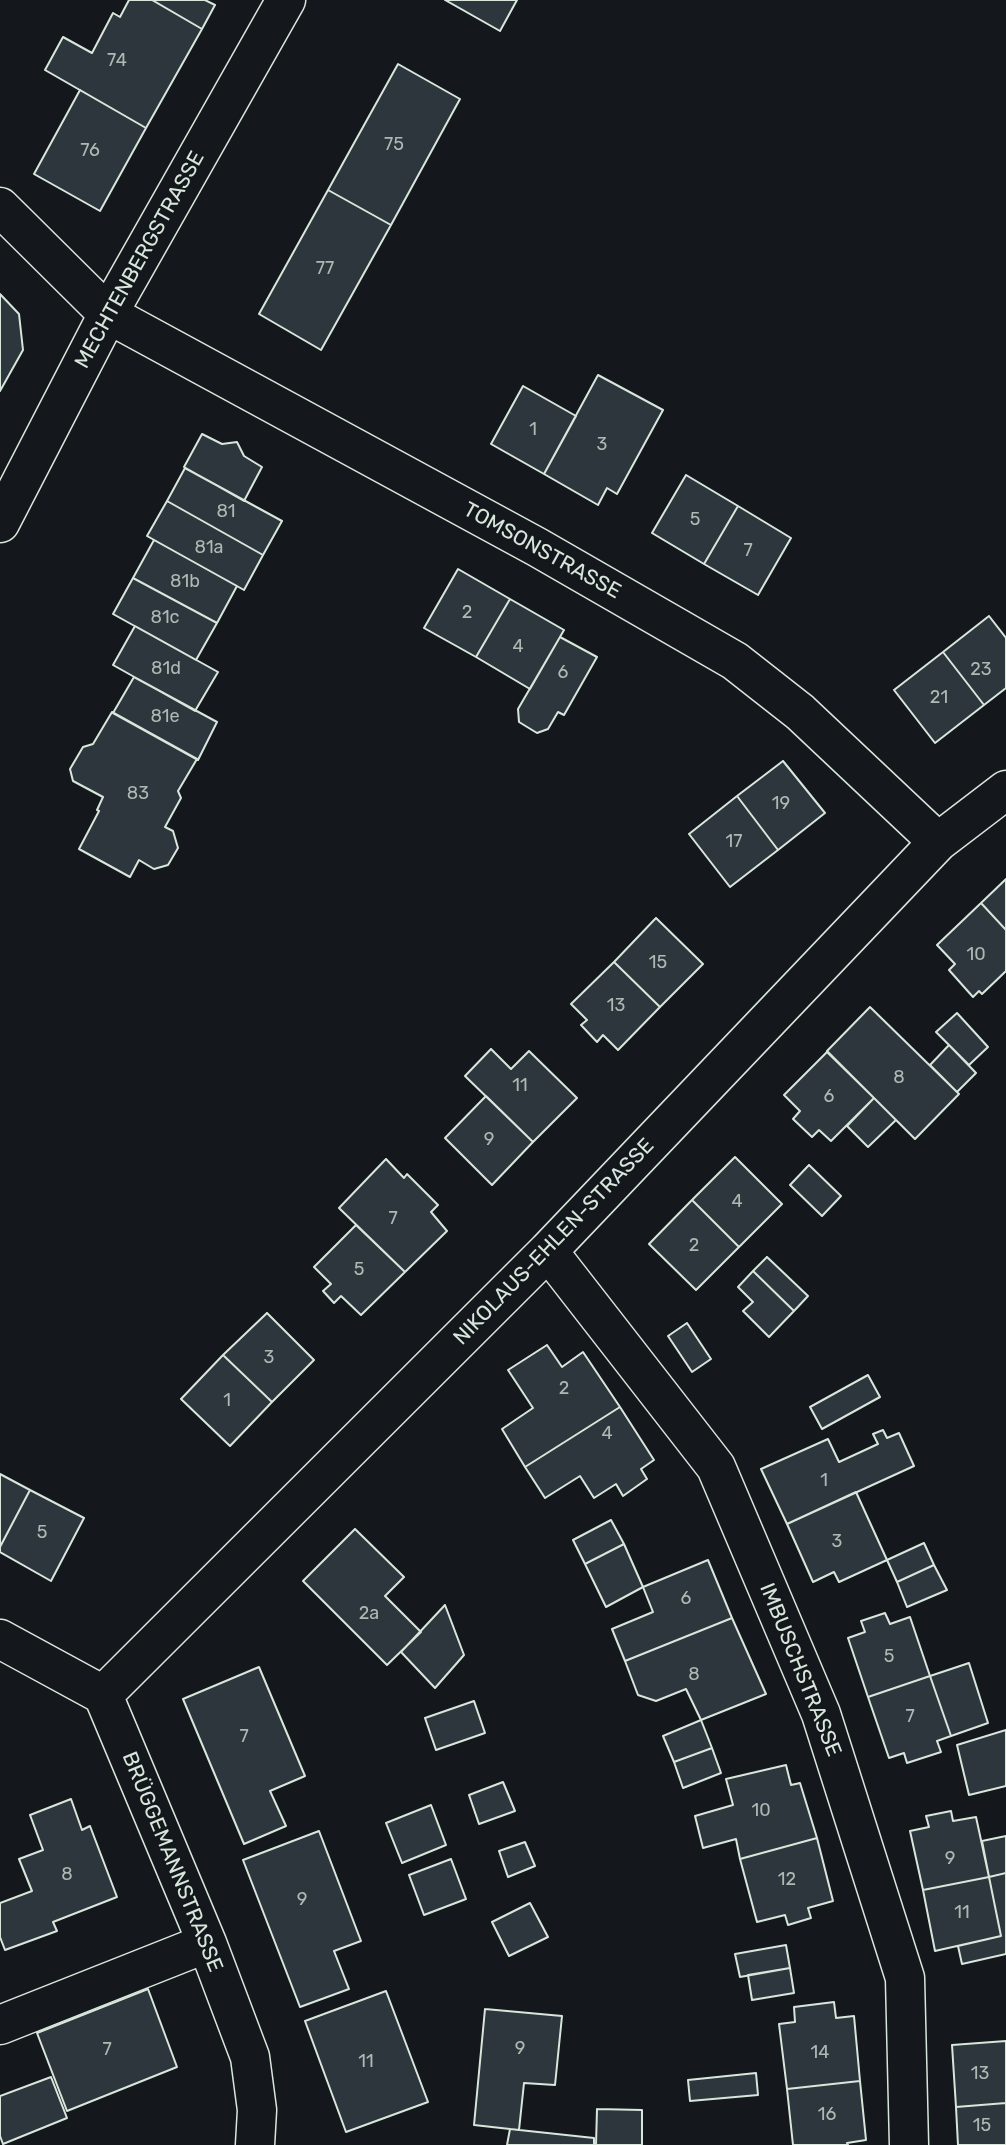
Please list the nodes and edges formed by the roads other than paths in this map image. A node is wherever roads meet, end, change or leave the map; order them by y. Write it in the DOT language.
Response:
graph roads {
  1 [pos="286,0"];
  2 [pos="0,207"];
  3 [pos="108,314"];
  4 [pos="0,523"];
  5 [pos="1006,790"];
  6 [pos="938,842"];
  7 [pos="548,1251"];
  8 [pos="0,1639"];
  9 [pos="103,1695"];
  10 [pos="206,1943"];
  11 [pos="0,2025"];
  12 [pos="255,2145"];
  13 [pos="909,2145"];
  1 -- 3 [label="street, MECHTENBERGSTRASSE"];
  2 -- 3 [label="street, TOMSONSTRASSE"];
  3 -- 4 [label="street, MECHTENBERGSTRASSE"];
  3 -- 6 [label="street, TOMSONSTRASSE"];
  5 -- 6 [label="street, NIKOLAUS-EHLEN-STRASSE"];
  6 -- 7 [label="street, NIKOLAUS-EHLEN-STRASSE"];
  7 -- 9 [label="street, NIKOLAUS-EHLEN-STRASSE"];
  7 -- 13 [label="street, IMBUSCHSTRASSE"];
  8 -- 9 [label="street"];
  9 -- 10 [label="street, BRÜGGEMANNSTRASSE"];
  10 -- 11 [label="street"];
  10 -- 12 [label="street, BRÜGGEMANNSTRASSE"];
}
